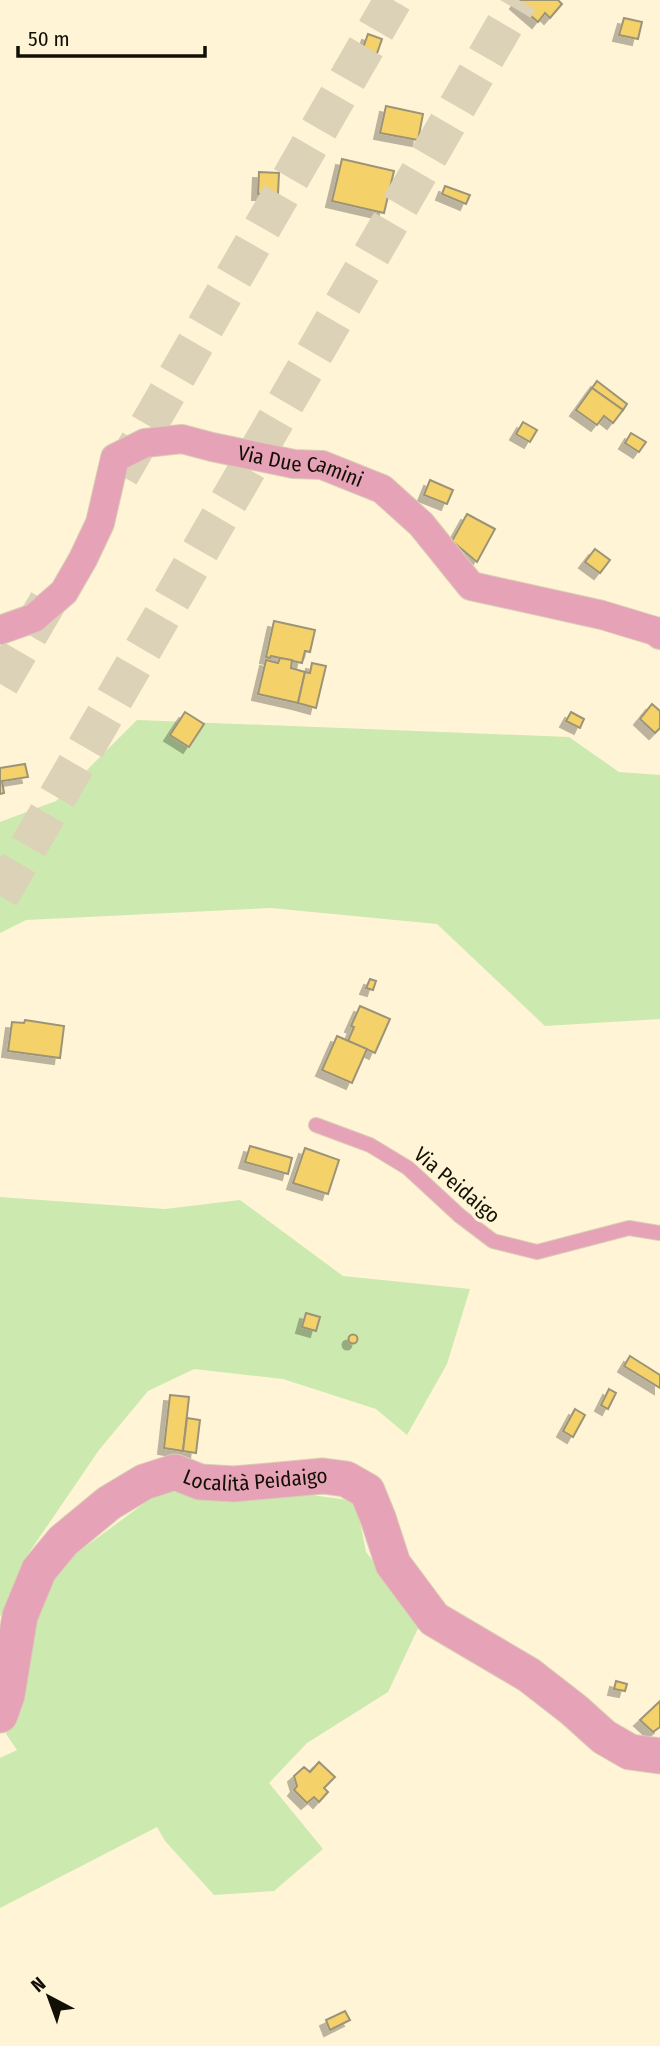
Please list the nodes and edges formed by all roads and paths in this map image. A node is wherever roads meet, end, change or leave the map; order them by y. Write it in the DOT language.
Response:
graph roads {
  1 [pos="0,630"];
  2 [pos="660,635"];
  3 [pos="316,1125"];
  4 [pos="660,1233"];
  5 [pos="0,1715"];
  6 [pos="660,1756"];
  1 -- 2 [label="street, Via Due Camini"];
  3 -- 4 [label="lane, Via Peidaigo"];
  5 -- 6 [label="street, Località Peidaigo"];
}
